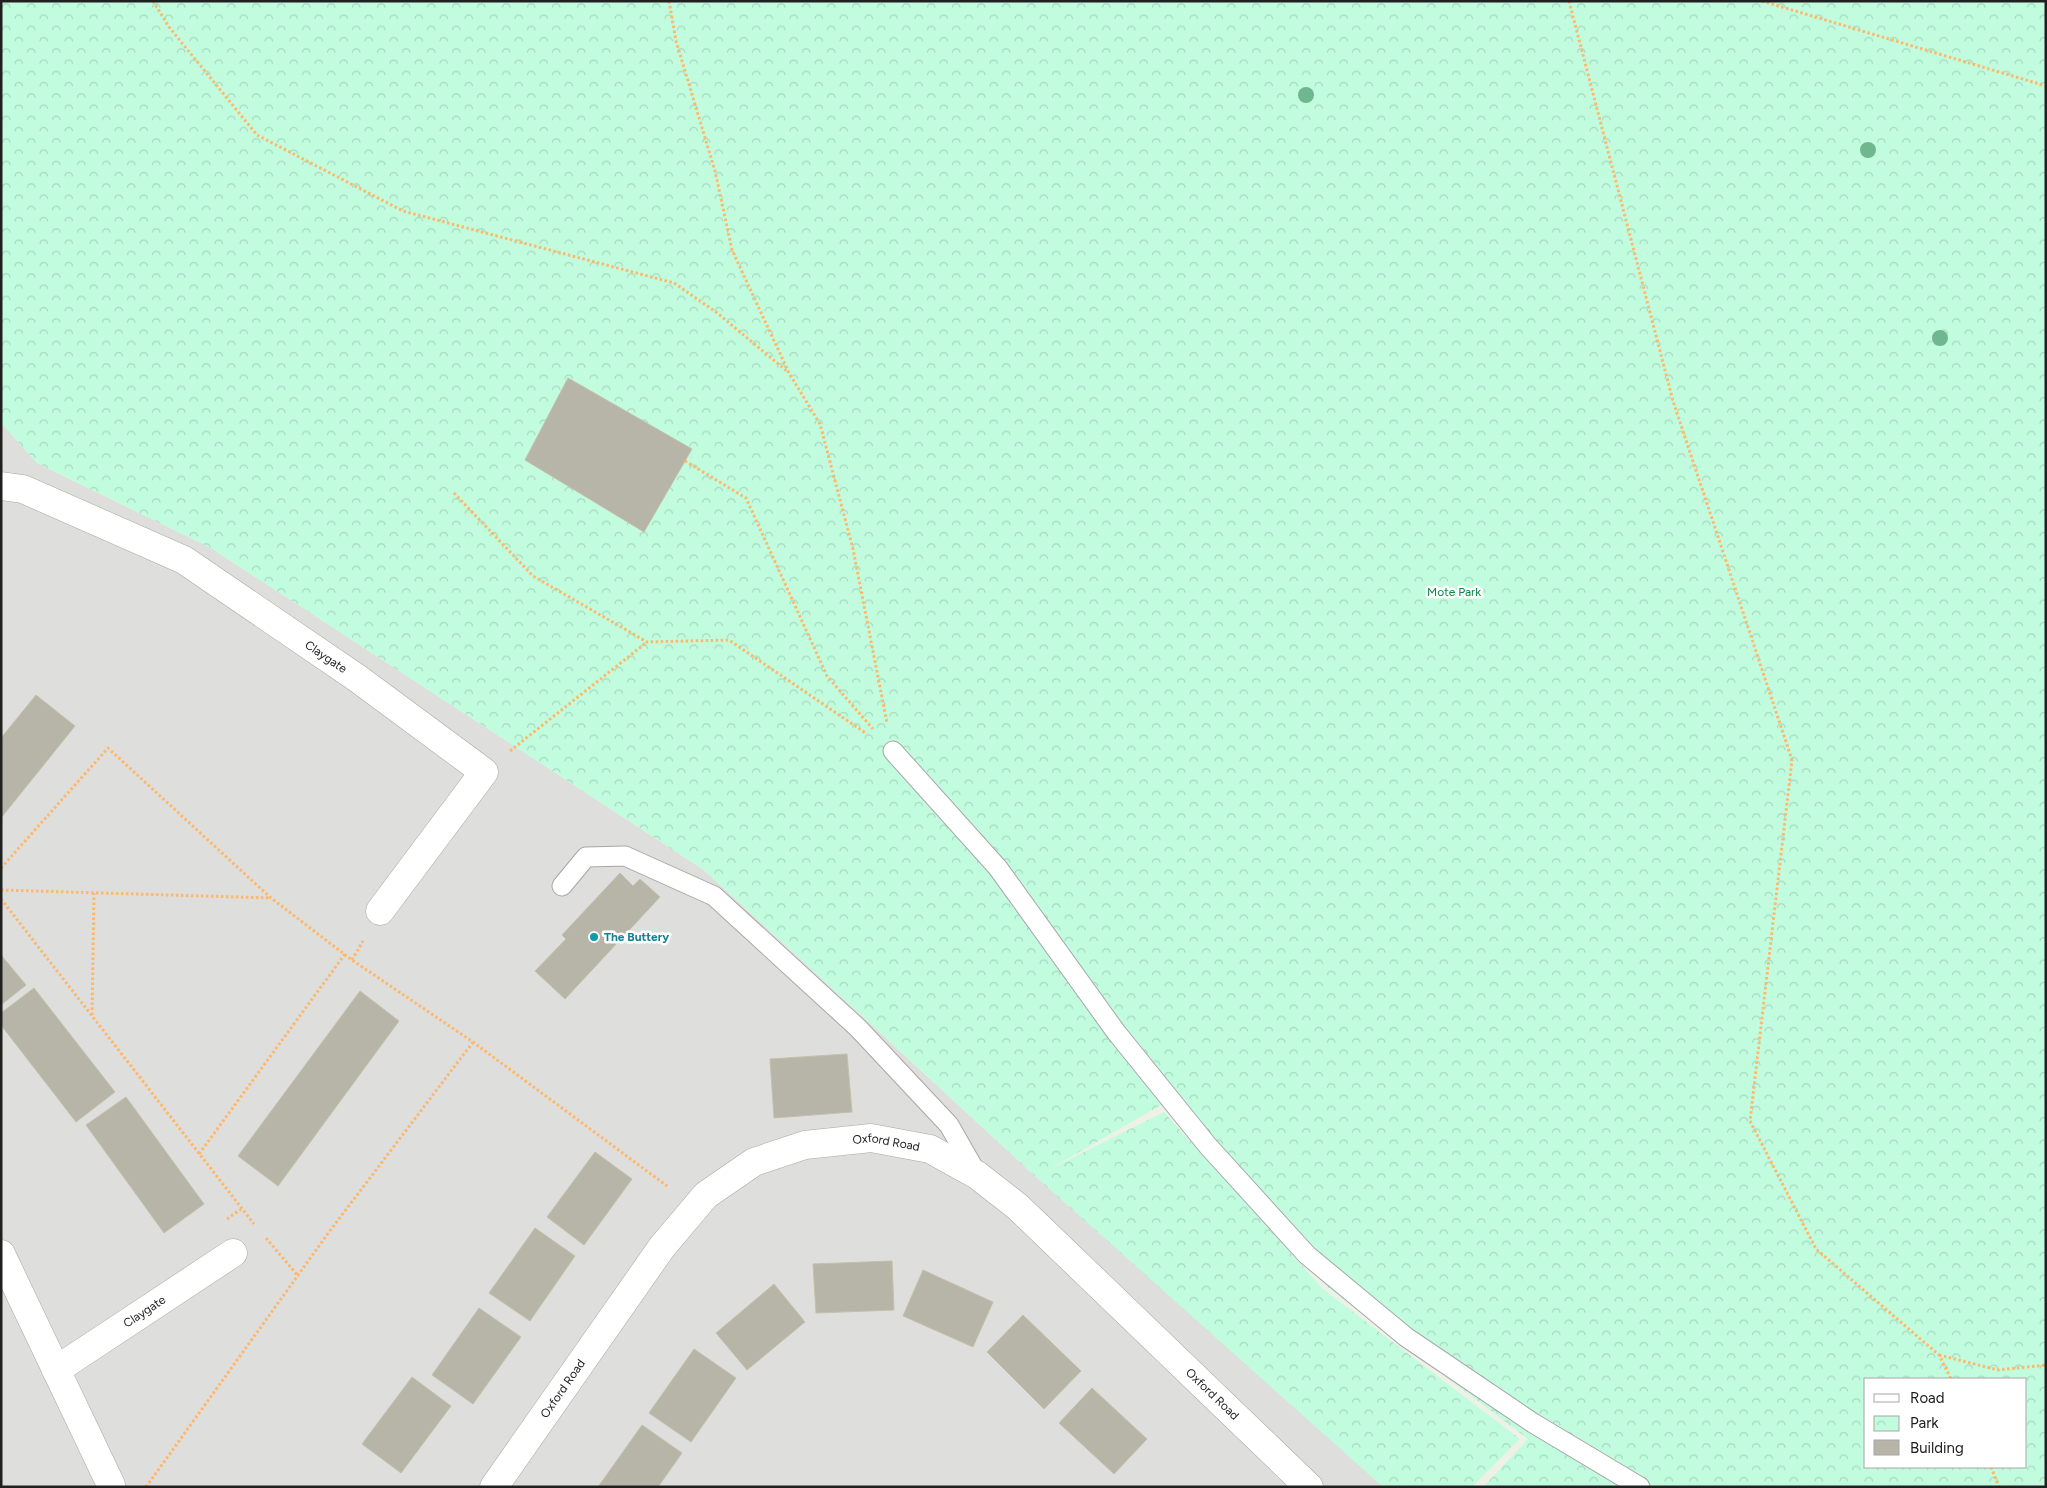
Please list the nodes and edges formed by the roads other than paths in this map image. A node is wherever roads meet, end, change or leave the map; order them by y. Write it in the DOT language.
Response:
graph roads {
  1 [pos="1,486"];
  2 [pos="893,752"];
  3 [pos="562,886"];
  4 [pos="380,912"];
  5 [pos="977,1175"];
  6 [pos="233,1253"];
  7 [pos="1,1254"];
  8 [pos="56,1370"];
  9 [pos="112,1486"];
  10 [pos="494,1487"];
  11 [pos="1310,1487"];
  12 [pos="1640,1487"];
  1 -- 4 [label="street, Claygate"];
  2 -- 12 [label="lane"];
  3 -- 5 [label="lane"];
  5 -- 10 [label="street, Oxford Road"];
  5 -- 11 [label="street, Oxford Road"];
  6 -- 8 [label="street, Claygate"];
  7 -- 8 [label="street"];
  8 -- 9 [label="street"];
}
